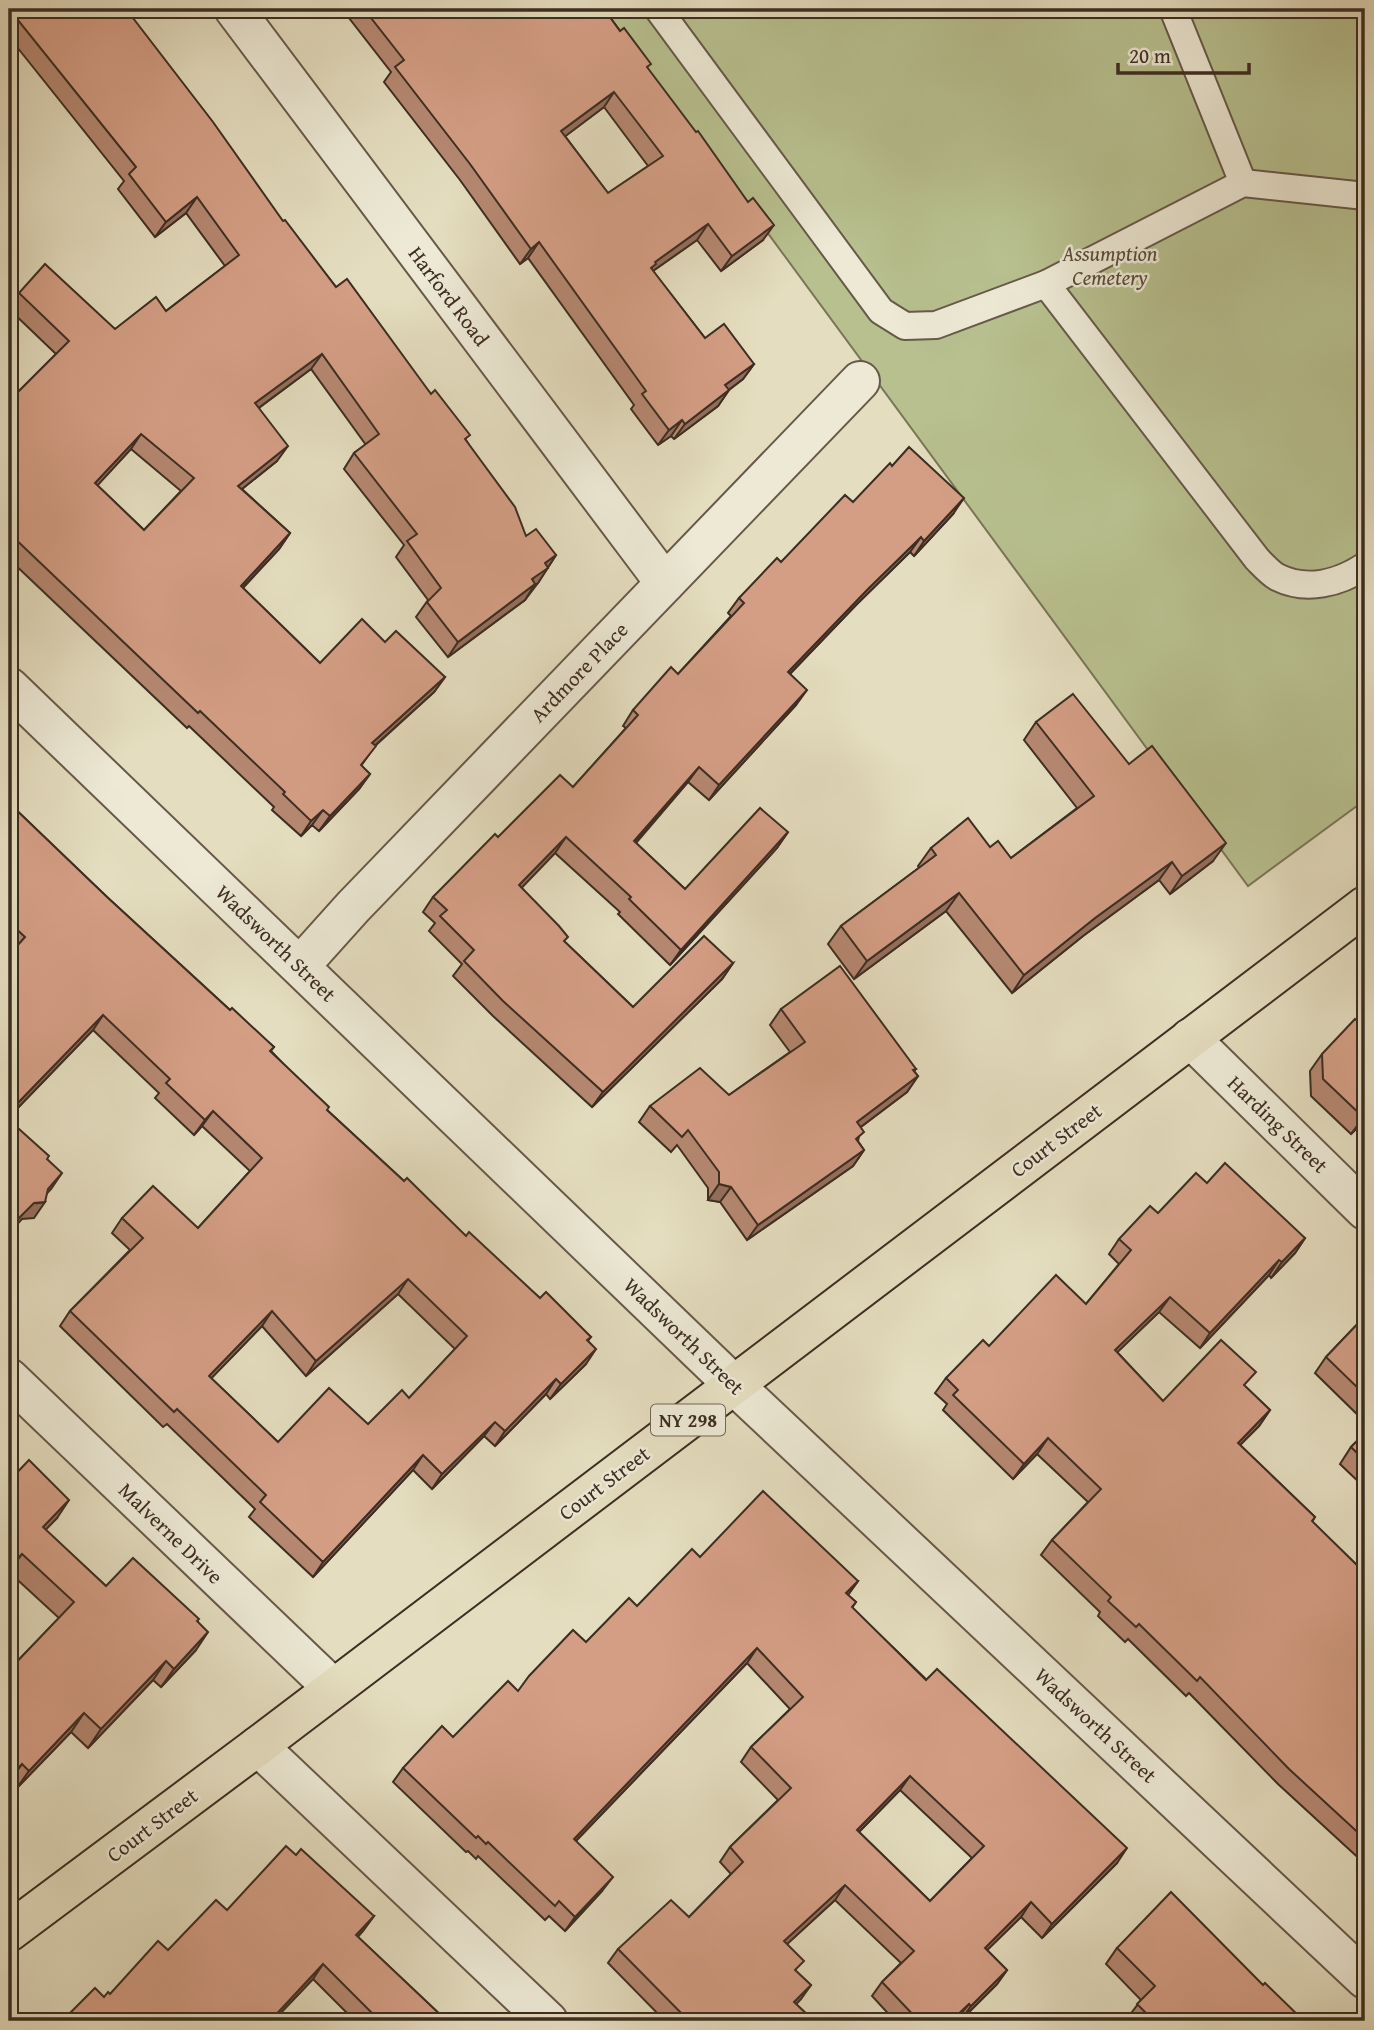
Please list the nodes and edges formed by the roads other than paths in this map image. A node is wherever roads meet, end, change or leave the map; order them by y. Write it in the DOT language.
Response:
graph roads {
  1 [pos="234,9"];
  2 [pos="658,9"];
  3 [pos="1173,9"];
  4 [pos="1243,183"];
  5 [pos="1365,196"];
  6 [pos="1046,284"];
  7 [pos="860,381"];
  8 [pos="1365,566"];
  9 [pos="665,583"];
  10 [pos="9,687"];
  11 [pos="1365,906"];
  12 [pos="300,965"];
  13 [pos="1190,1038"];
  14 [pos="1365,1210"];
  15 [pos="9,1378"];
  16 [pos="734,1385"];
  17 [pos="333,1688"];
  18 [pos="258,1746"];
  19 [pos="9,1932"];
  20 [pos="1365,1979"];
  21 [pos="548,2021"];
  1 -- 9 [label="street, Harford Road"];
  2 -- 6 [label="lane"];
  3 -- 4 [label="lane"];
  4 -- 5 [label="lane"];
  4 -- 6 [label="lane"];
  6 -- 8 [label="lane"];
  7 -- 9 [label="street, Ardmore Place"];
  9 -- 12 [label="street, Ardmore Place"];
  10 -- 12 [label="street, Wadsworth Street"];
  11 -- 13 [label="main road, Court Street / NY 298"];
  12 -- 16 [label="street, Wadsworth Street"];
  13 -- 14 [label="street, Harding Street"];
  13 -- 16 [label="main road, Court Street / NY 298"];
  15 -- 17 [label="street, Malverne Drive"];
  16 -- 17 [label="main road, Court Street / NY 298"];
  16 -- 20 [label="street, Wadsworth Street"];
  17 -- 18 [label="main road, Court Street / NY 298"];
  18 -- 19 [label="main road, Court Street / NY 298"];
  18 -- 21 [label="street"];
}
